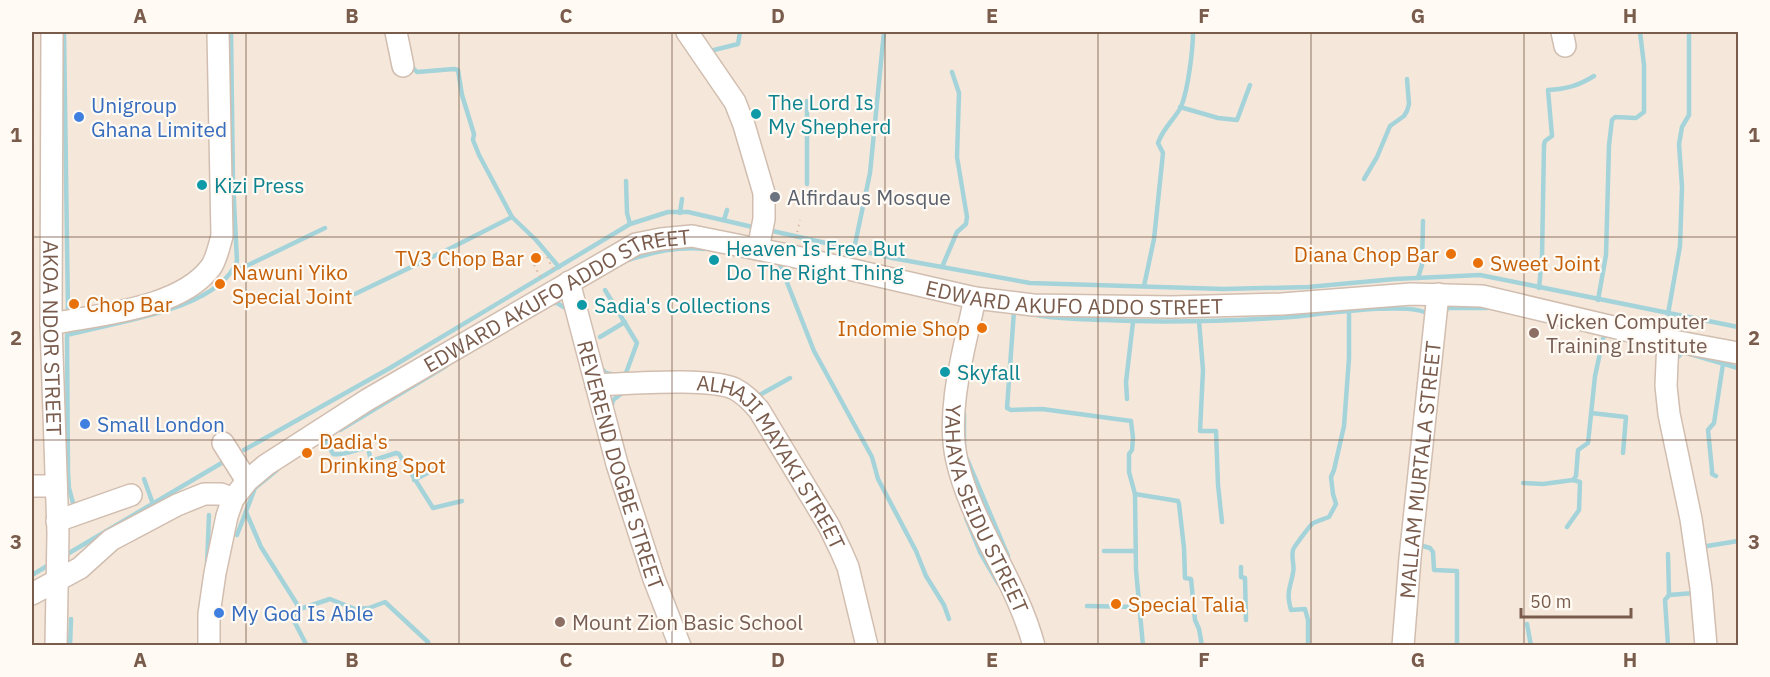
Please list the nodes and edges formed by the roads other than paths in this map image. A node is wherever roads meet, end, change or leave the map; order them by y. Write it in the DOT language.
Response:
graph roads {
  1 [pos="52,32"];
  2 [pos="218,32"];
  3 [pos="396,32"];
  4 [pos="687,32"];
  5 [pos="403,66"];
  6 [pos="761,234"];
  7 [pos="569,282"];
  8 [pos="1438,294"];
  9 [pos="975,298"];
  10 [pos="51,324"];
  11 [pos="1668,340"];
  12 [pos="1738,353"];
  13 [pos="596,385"];
  14 [pos="223,443"];
  15 [pos="247,481"];
  16 [pos="32,486"];
  17 [pos="56,486"];
  18 [pos="131,495"];
  19 [pos="233,499"];
  20 [pos="57,527"];
  21 [pos="58,580"];
  22 [pos="32,594"];
  23 [pos="57,645"];
  24 [pos="209,645"];
  25 [pos="680,645"];
  26 [pos="867,645"];
  27 [pos="1034,645"];
  28 [pos="1403,645"];
  29 [pos="1706,645"];
  1 -- 10 [label="street, AKOA NDOR STREET"];
  2 -- 10 [label="street"];
  3 -- 5 [label="street"];
  4 -- 6 [label="street"];
  6 -- 7 [label="street, EDWARD AKUFO ADDO STREET"];
  6 -- 9 [label="street, EDWARD AKUFO ADDO STREET"];
  7 -- 13 [label="street, REVEREND DOGBE STREET"];
  7 -- 15 [label="street, EDWARD AKUFO ADDO STREET"];
  8 -- 9 [label="street, EDWARD AKUFO ADDO STREET"];
  8 -- 11 [label="street, EDWARD AKUFO ADDO STREET"];
  8 -- 28 [label="street, MALLAM MURTALA STREET"];
  9 -- 27 [label="street, YAHAYA SEIDU STREET"];
  10 -- 17 [label="street, AKOA NDOR STREET"];
  11 -- 12 [label="street, EDWARD AKUFO ADDO STREET"];
  11 -- 29 [label="street"];
  13 -- 25 [label="street, REVEREND DOGBE STREET"];
  13 -- 26 [label="street, ALHAJI MAYAKI STREET"];
  14 -- 15 [label="street"];
  15 -- 19 [label="street, EDWARD AKUFO ADDO STREET"];
  16 -- 17 [label="street"];
  17 -- 20 [label="street, AKOA NDOR STREET"];
  18 -- 20 [label="street"];
  19 -- 21 [label="street"];
  19 -- 24 [label="street"];
  20 -- 21 [label="street, AKOA NDOR STREET"];
  21 -- 22 [label="street"];
  21 -- 23 [label="street, AKOA NDOR STREET"];
}
